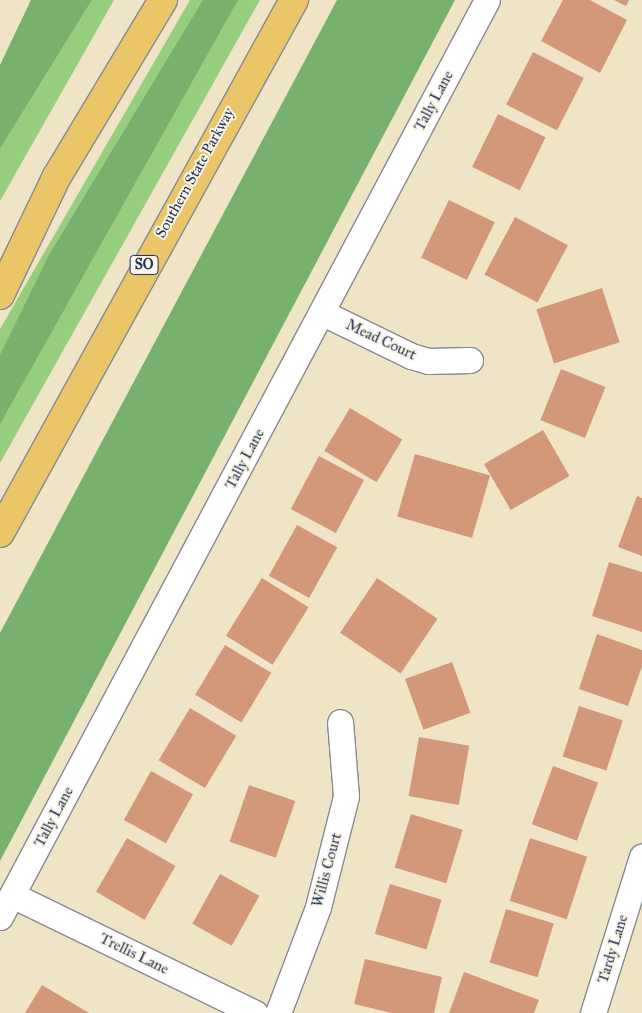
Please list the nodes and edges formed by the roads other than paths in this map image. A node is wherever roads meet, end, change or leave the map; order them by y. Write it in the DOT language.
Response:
graph roads {
  1 [pos="163,0"];
  2 [pos="294,0"];
  3 [pos="487,0"];
  4 [pos="56,178"];
  5 [pos="0,273"];
  6 [pos="0,295"];
  7 [pos="323,313"];
  8 [pos="470,360"];
  9 [pos="0,533"];
  10 [pos="340,722"];
  11 [pos="642,857"];
  12 [pos="12,895"];
  13 [pos="0,917"];
  14 [pos="255,1013"];
  15 [pos="278,1013"];
  16 [pos="593,1013"];
  1 -- 4 [label="highway"];
  2 -- 9 [label="highway, Southern State Parkway / SO"];
  3 -- 7 [label="street, Tally Lane"];
  4 -- 5 [label="highway"];
  4 -- 6 [label="highway"];
  7 -- 8 [label="street, Mead Court"];
  7 -- 12 [label="street, Tally Lane"];
  10 -- 15 [label="street, Willis Court"];
  11 -- 16 [label="street, Tardy Lane"];
  12 -- 13 [label="street, Tally Lane"];
  12 -- 14 [label="street, Trellis Lane"];
}
